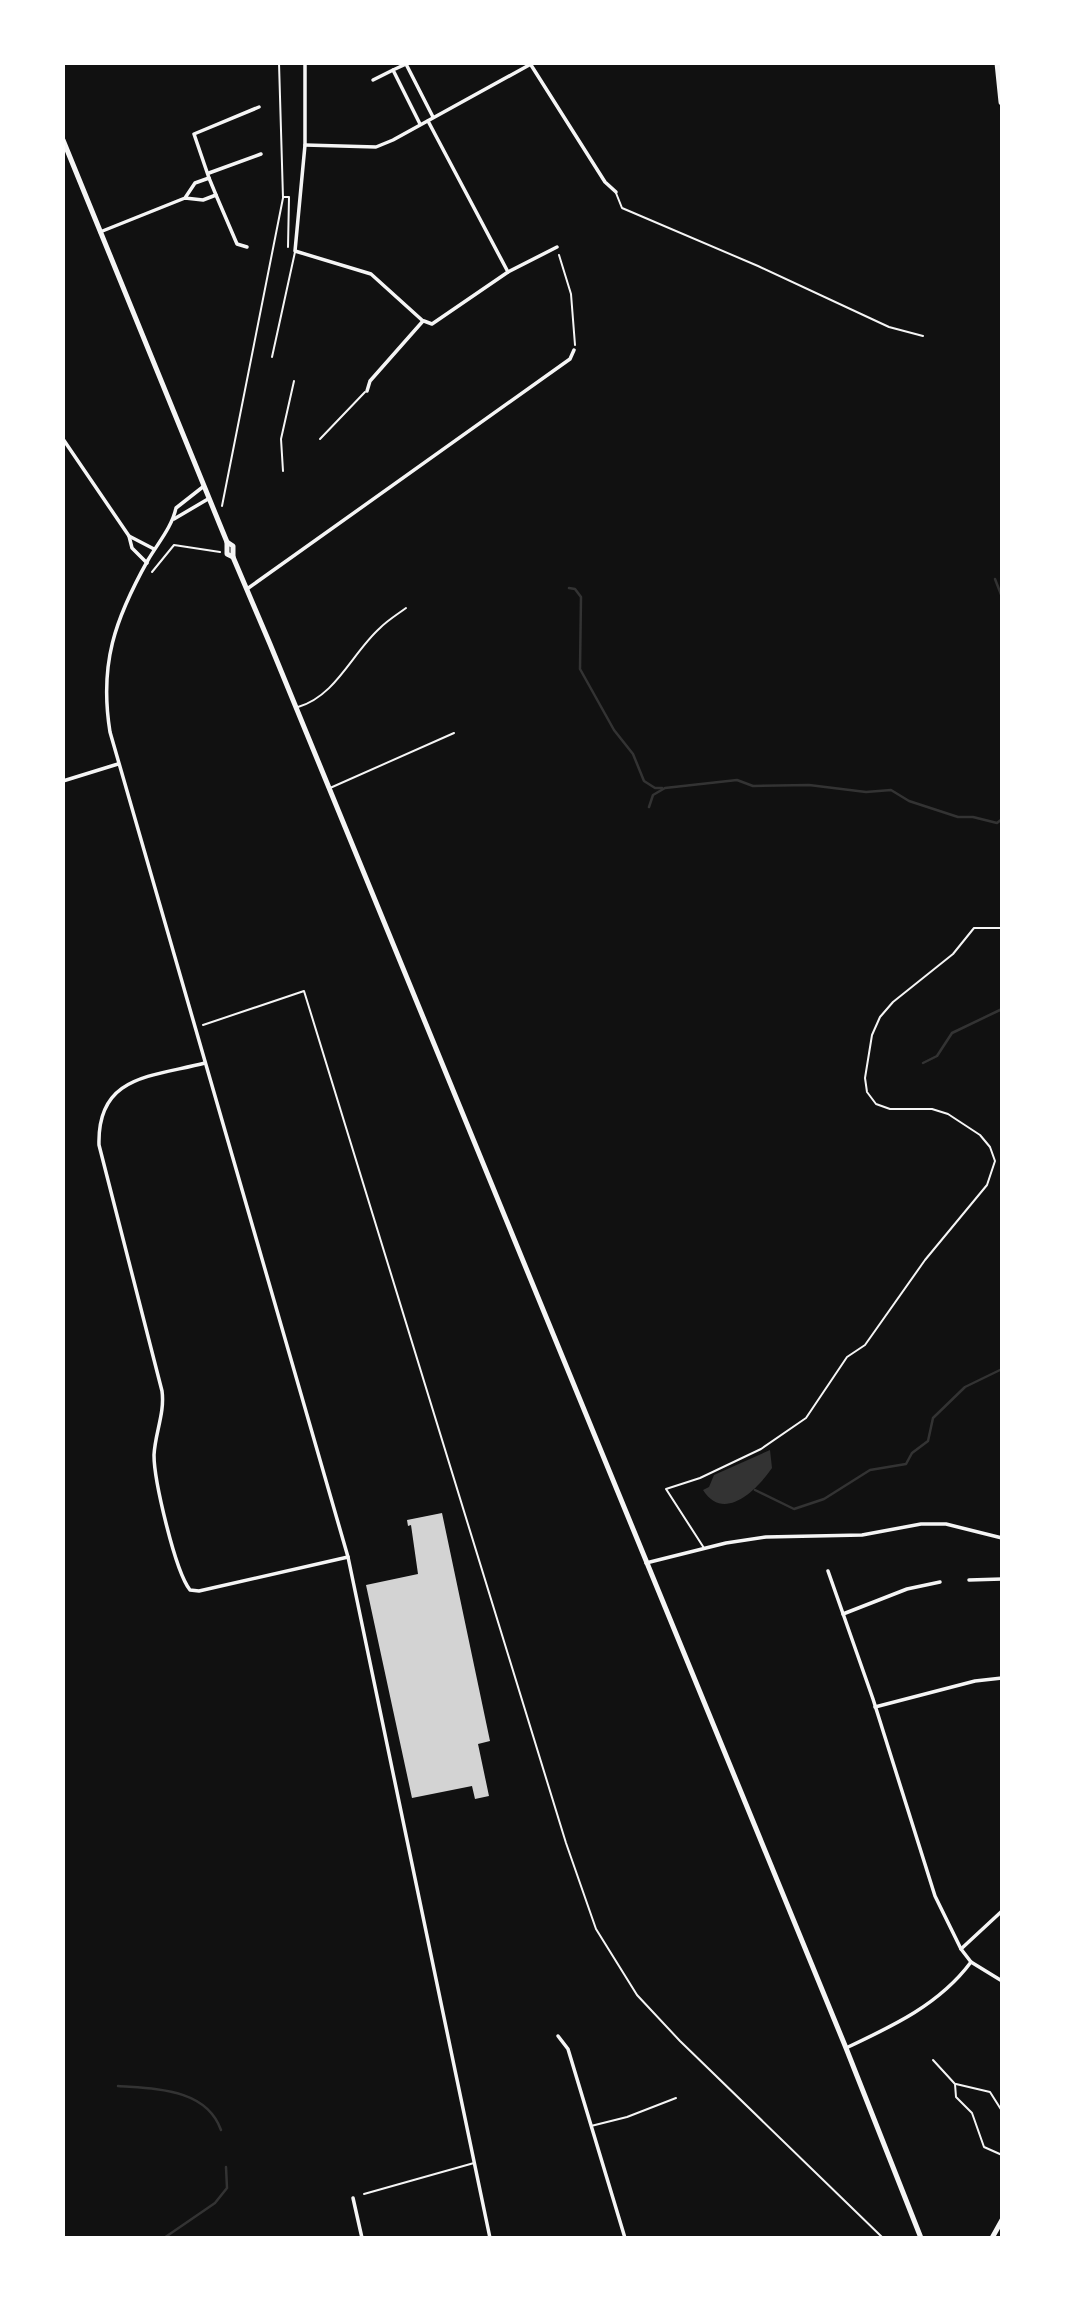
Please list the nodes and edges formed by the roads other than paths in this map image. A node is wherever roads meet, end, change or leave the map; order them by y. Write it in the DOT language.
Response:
graph roads {
  1 [pos="305,63"];
  2 [pos="998,63"];
  3 [pos="408,64"];
  4 [pos="531,64"];
  5 [pos="394,70"];
  6 [pos="373,80"];
  7 [pos="1002,102"];
  8 [pos="259,107"];
  9 [pos="433,117"];
  10 [pos="428,121"];
  11 [pos="421,124"];
  12 [pos="63,140"];
  13 [pos="305,145"];
  14 [pos="261,154"];
  15 [pos="209,175"];
  16 [pos="616,192"];
  17 [pos="216,195"];
  18 [pos="185,198"];
  19 [pos="100,232"];
  20 [pos="247,247"];
  21 [pos="557,247"];
  22 [pos="295,251"];
  23 [pos="509,272"];
  24 [pos="423,321"];
  25 [pos="923,336"];
  26 [pos="574,349"];
  27 [pos="272,357"];
  28 [pos="367,391"];
  29 [pos="63,439"];
  30 [pos="320,439"];
  31 [pos="204,486"];
  32 [pos="209,499"];
  33 [pos="174,519"];
  34 [pos="129,536"];
  35 [pos="154,549"];
  36 [pos="147,563"];
  37 [pos="247,589"];
  38 [pos="406,608"];
  39 [pos="295,708"];
  40 [pos="454,733"];
  41 [pos="118,764"];
  42 [pos="63,781"];
  43 [pos="329,788"];
  44 [pos="1002,929"];
  45 [pos="205,1062"];
  46 [pos="1002,1538"];
  47 [pos="704,1548"];
  48 [pos="348,1557"];
  49 [pos="646,1563"];
  50 [pos="828,1571"];
  51 [pos="1002,1579"];
  52 [pos="969,1580"];
  53 [pos="940,1582"];
  54 [pos="843,1615"];
  55 [pos="1002,1678"];
  56 [pos="876,1707"];
  57 [pos="1002,1911"];
  58 [pos="961,1949"];
  59 [pos="971,1962"];
  60 [pos="1002,1980"];
  61 [pos="558,2036"];
  62 [pos="846,2048"];
  63 [pos="676,2098"];
  64 [pos="590,2126"];
  65 [pos="475,2162"];
  66 [pos="364,2194"];
  67 [pos="353,2198"];
  68 [pos="1002,2220"];
  69 [pos="362,2238"];
  70 [pos="490,2238"];
  71 [pos="625,2238"];
  72 [pos="921,2238"];
  73 [pos="992,2238"];
  1 -- 13 [label="street"];
  2 -- 7 [label="highway"];
  3 -- 5 [label="street"];
  3 -- 9 [label="street"];
  4 -- 9 [label="street"];
  4 -- 16 [label="street"];
  5 -- 6 [label="street"];
  5 -- 11 [label="street"];
  8 -- 15 [label="street"];
  9 -- 10 [label="street"];
  10 -- 11 [label="street"];
  10 -- 23 [label="street"];
  11 -- 13 [label="street"];
  12 -- 19 [label="main road"];
  13 -- 22 [label="street"];
  14 -- 15 [label="street"];
  15 -- 17 [label="street"];
  15 -- 18 [label="street"];
  16 -- 25 [label="lane"];
  17 -- 18 [label="street"];
  17 -- 20 [label="street"];
  18 -- 19 [label="street"];
  19 -- 31 [label="main road"];
  21 -- 23 [label="street"];
  22 -- 24 [label="street"];
  22 -- 27 [label="lane"];
  23 -- 24 [label="street"];
  24 -- 28 [label="street"];
  26 -- 37 [label="street"];
  28 -- 30 [label="lane"];
  29 -- 34 [label="street"];
  31 -- 32 [label="main road"];
  31 -- 33 [label="street"];
  32 -- 33 [label="street"];
  32 -- 37 [label="main road"];
  33 -- 35 [label="street"];
  34 -- 35 [label="street"];
  34 -- 36 [label="street"];
  35 -- 36 [label="street"];
  36 -- 41 [label="street"];
  37 -- 39 [label="main road"];
  38 -- 39 [label="lane"];
  39 -- 43 [label="main road"];
  40 -- 43 [label="lane"];
  41 -- 42 [label="street"];
  41 -- 45 [label="street"];
  43 -- 49 [label="main road"];
  44 -- 47 [label="lane"];
  45 -- 48 [label="street"];
  45 -- 48 [label="street"];
  46 -- 47 [label="street"];
  47 -- 49 [label="street"];
  48 -- 65 [label="street"];
  49 -- 62 [label="main road"];
  50 -- 54 [label="street"];
  51 -- 52 [label="street"];
  53 -- 54 [label="street"];
  54 -- 56 [label="street"];
  55 -- 56 [label="street"];
  56 -- 58 [label="street"];
  57 -- 58 [label="street"];
  58 -- 59 [label="street"];
  59 -- 60 [label="street"];
  59 -- 62 [label="street"];
  61 -- 64 [label="street"];
  62 -- 72 [label="main road"];
  63 -- 64 [label="lane"];
  64 -- 71 [label="street"];
  65 -- 66 [label="lane"];
  65 -- 70 [label="street"];
  67 -- 69 [label="street"];
  68 -- 73 [label="main road"];
}
